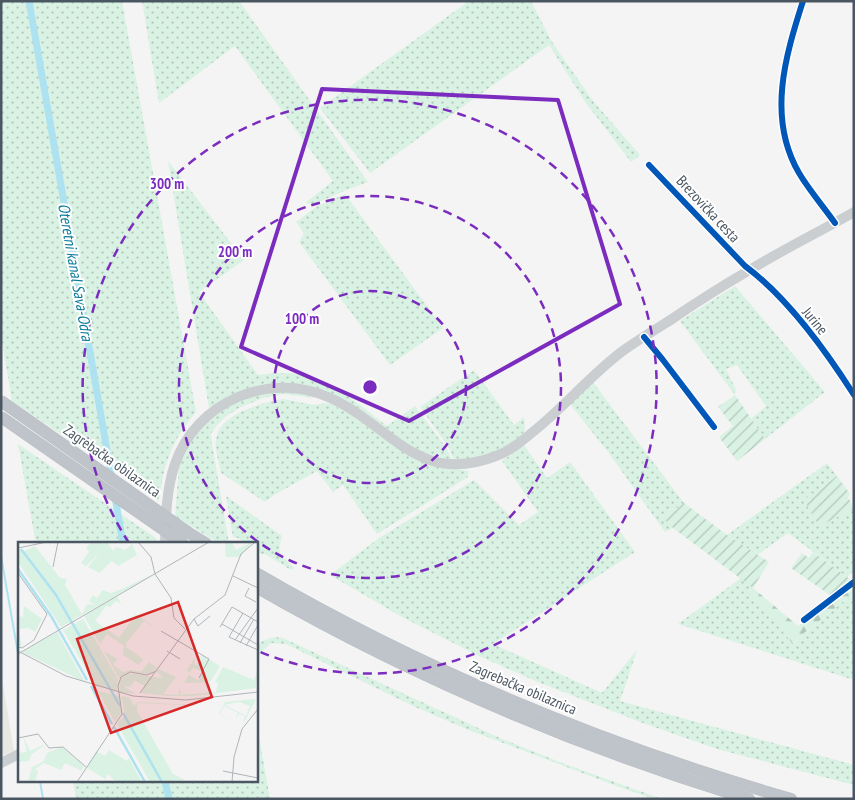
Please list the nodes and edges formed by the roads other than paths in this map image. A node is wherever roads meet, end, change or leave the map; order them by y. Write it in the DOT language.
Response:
graph roads {
  1 [pos="803,1"];
  2 [pos="649,165"];
  3 [pos="854,212"];
  4 [pos="835,223"];
  5 [pos="749,270"];
  6 [pos="644,337"];
  7 [pos="854,395"];
  8 [pos="1,401"];
  9 [pos="1,416"];
  10 [pos="714,427"];
  11 [pos="165,542"];
  12 [pos="181,542"];
  13 [pos="204,542"];
  14 [pos="259,575"];
  15 [pos="854,582"];
  16 [pos="261,590"];
  17 [pos="804,620"];
  18 [pos="18,754"];
  19 [pos="1,763"];
  20 [pos="748,799"];
  21 [pos="791,799"];
  1 -- 4 [label="street"];
  2 -- 5 [label="street, Brezovička cesta"];
  3 -- 4 [label="main road"];
  4 -- 5 [label="main road"];
  5 -- 6 [label="main road"];
  5 -- 7 [label="street, Jurine"];
  6 -- 10 [label="street"];
  6 -- 11 [label="main road"];
  8 -- 13 [label="highway, Zagrebačka obilaznica, bridge"];
  9 -- 12 [label="highway, Zagrebačka obilaznica, bridge"];
  14 -- 21 [label="highway, Zagrebačka obilaznica"];
  15 -- 17 [label="street"];
  16 -- 20 [label="highway, Zagrebačka obilaznica"];
  18 -- 19 [label="main road"];
}
